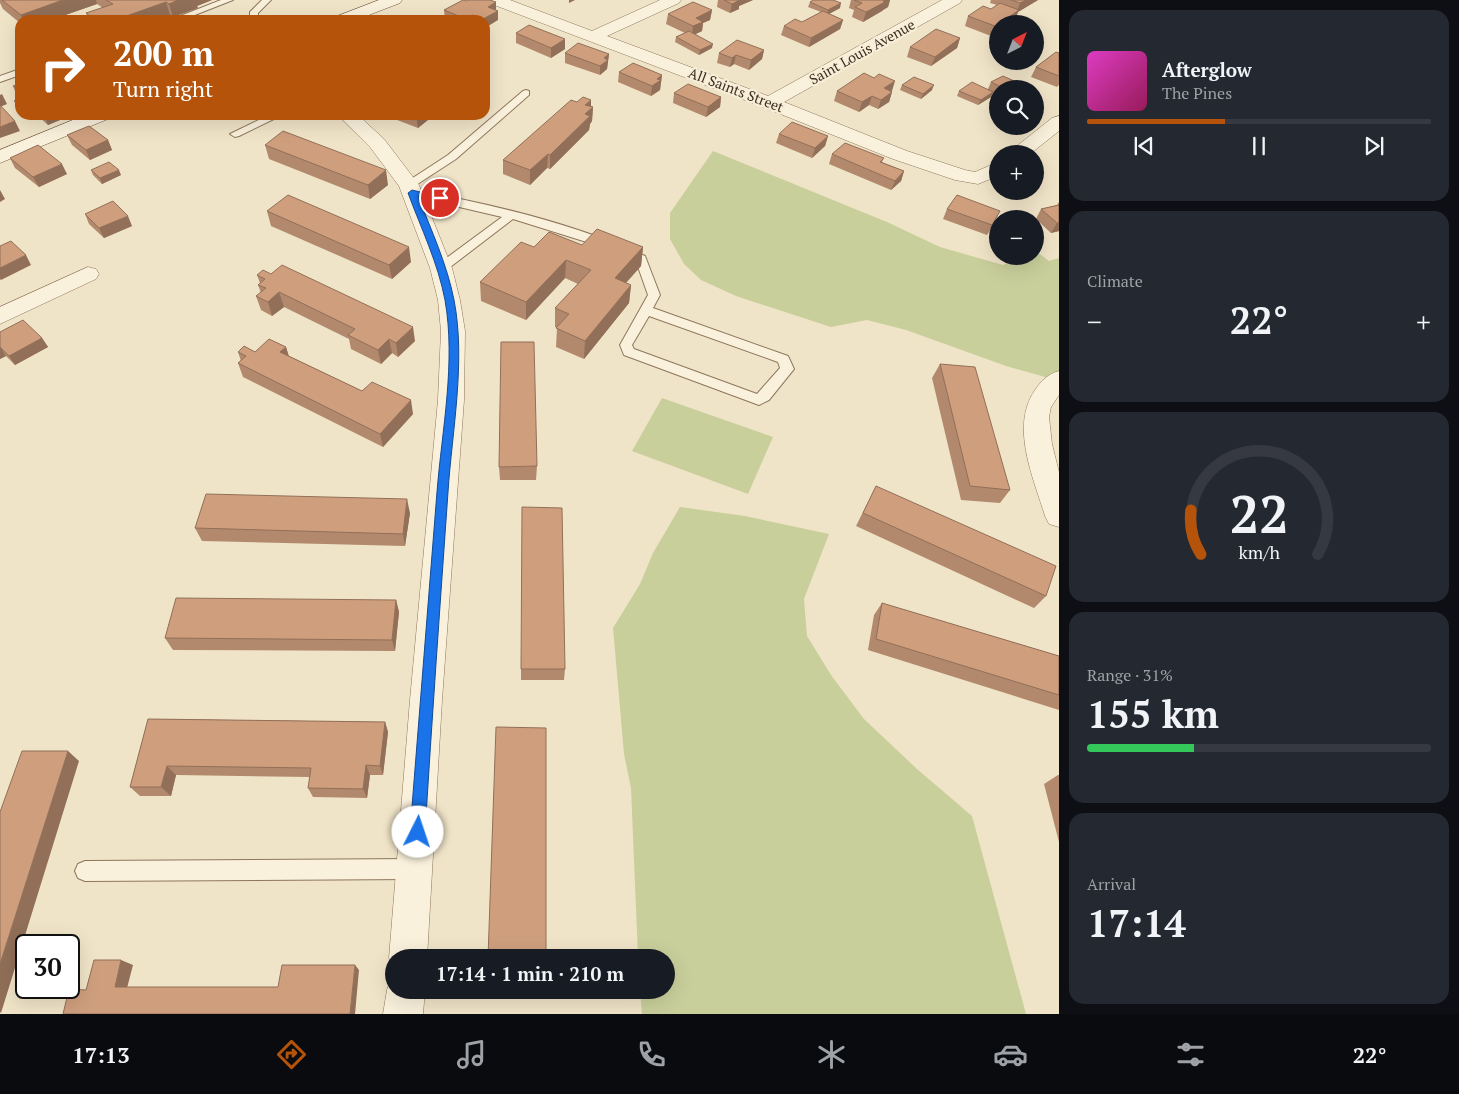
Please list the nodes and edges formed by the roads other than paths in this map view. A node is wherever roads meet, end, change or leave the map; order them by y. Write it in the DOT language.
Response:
graph roads {
  1 [pos="229,0"];
  2 [pos="268,0"];
  3 [pos="394,0"];
  4 [pos="495,0"];
  5 [pos="673,0"];
  6 [pos="954,0"];
  7 [pos="188,15"];
  8 [pos="254,15"];
  9 [pos="360,15"];
  10 [pos="594,36"];
  11 [pos="15,74"];
  12 [pos="0,79"];
  13 [pos="526,93"];
  14 [pos="769,103"];
  15 [pos="89,120"];
  16 [pos="266,120"];
  17 [pos="353,120"];
  18 [pos="1059,122"];
  19 [pos="235,134"];
  20 [pos="1029,145"];
  21 [pos="0,157"];
  22 [pos="989,172"];
  23 [pos="411,189"];
  24 [pos="510,216"];
  25 [pos="441,268"];
  26 [pos="88,274"];
  27 [pos="646,310"];
  28 [pos="0,316"];
  29 [pos="1059,380"];
  30 [pos="1055,492"];
  31 [pos="1059,516"];
  32 [pos="415,869"];
  33 [pos="85,871"];
  34 [pos="409,949"];
  35 [pos="405,999"];
  36 [pos="404,1014"];
  1 -- 7 [label="lane"];
  2 -- 8 [label="lane"];
  3 -- 9 [label="street"];
  4 -- 10 [label="street, All Saints Street"];
  5 -- 10 [label="street"];
  6 -- 14 [label="street, Saint Louis Avenue"];
  10 -- 14 [label="street, All Saints Street"];
  11 -- 12 [label="lane"];
  13 -- 23 [label="lane"];
  14 -- 22 [label="street, All Saints Street"];
  15 -- 21 [label="street"];
  16 -- 19 [label="lane"];
  17 -- 23 [label="street"];
  18 -- 20 [label="street"];
  23 -- 24 [label="lane"];
  23 -- 25 [label="street"];
  24 -- 25 [label="lane"];
  24 -- 27 [label="lane"];
  25 -- 32 [label="street"];
  26 -- 28 [label="street"];
  27 -- 27 [label="lane"];
  29 -- 30 [label="street"];
  30 -- 31 [label="street"];
  32 -- 33 [label="lane"];
  32 -- 34 [label="street"];
  35 -- 36 [label="street"];
}
